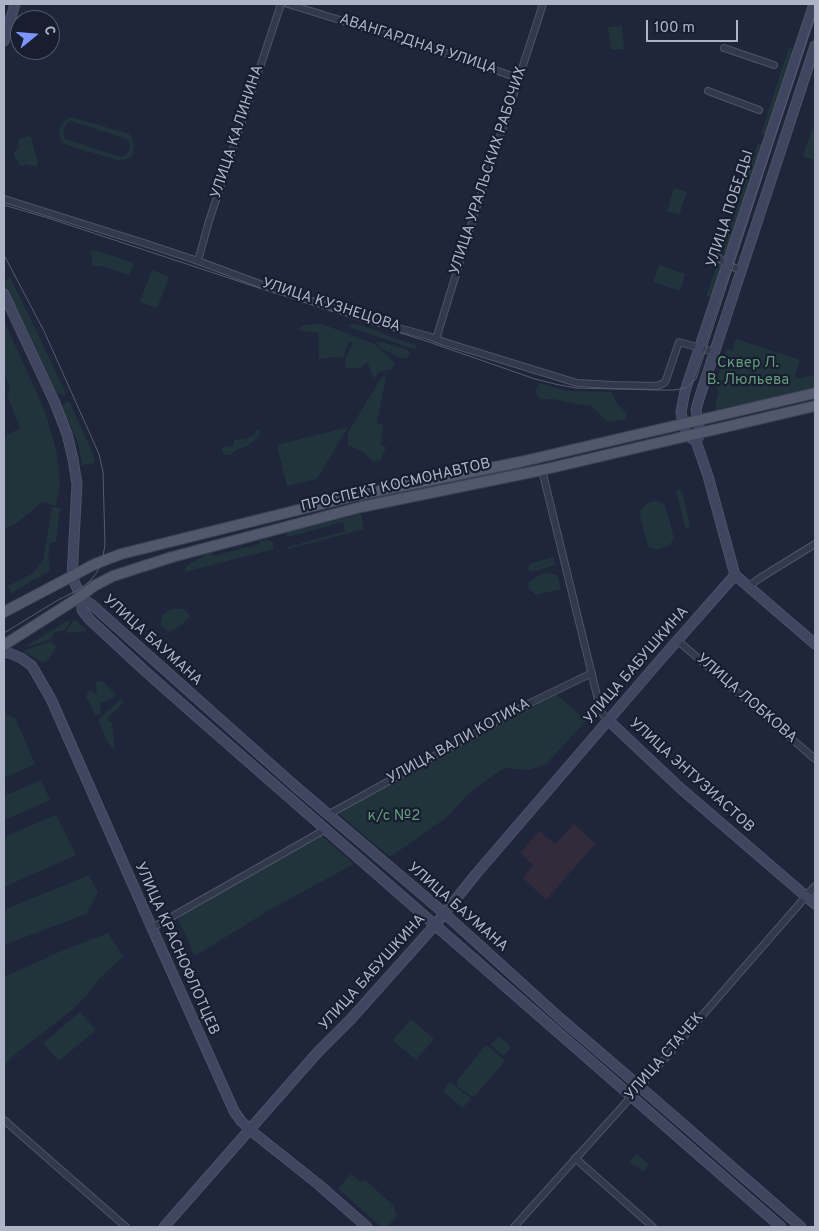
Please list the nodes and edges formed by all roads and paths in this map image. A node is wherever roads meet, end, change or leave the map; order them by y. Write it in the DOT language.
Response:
graph roads {
  1 [pos="15,4"];
  2 [pos="281,4"];
  3 [pos="288,4"];
  4 [pos="543,4"];
  5 [pos="814,4"];
  6 [pos="4,40"];
  7 [pos="815,46"];
  8 [pos="724,48"];
  9 [pos="774,65"];
  10 [pos="518,78"];
  11 [pos="708,91"];
  12 [pos="759,110"];
  13 [pos="4,198"];
  14 [pos="718,257"];
  15 [pos="198,261"];
  16 [pos="727,265"];
  17 [pos="741,270"];
  18 [pos="4,294"];
  19 [pos="436,339"];
  20 [pos="700,348"];
  21 [pos="714,352"];
  22 [pos="815,393"];
  23 [pos="815,406"];
  24 [pos="697,420"];
  25 [pos="683,423"];
  26 [pos="694,437"];
  27 [pos="542,470"];
  28 [pos="815,544"];
  29 [pos="736,575"];
  30 [pos="72,577"];
  31 [pos="749,586"];
  32 [pos="81,598"];
  33 [pos="4,612"];
  34 [pos="677,640"];
  35 [pos="815,644"];
  36 [pos="4,645"];
  37 [pos="4,652"];
  38 [pos="592,673"];
  39 [pos="608,720"];
  40 [pos="815,759"];
  41 [pos="329,816"];
  42 [pos="326,830"];
  43 [pos="815,886"];
  44 [pos="807,896"];
  45 [pos="815,904"];
  46 [pos="444,914"];
  47 [pos="435,926"];
  48 [pos="152,928"];
  49 [pos="640,1087"];
  50 [pos="632,1096"];
  51 [pos="4,1120"];
  52 [pos="250,1130"];
  53 [pos="575,1158"];
  54 [pos="126,1227"];
  55 [pos="164,1227"];
  56 [pos="367,1227"];
  57 [pos="514,1227"];
  58 [pos="652,1227"];
  59 [pos="781,1227"];
  60 [pos="801,1227"];
  1 -- 6 [label="main road"];
  2 -- 15 [label="street, УЛИЦА КАЛИНИНА"];
  3 -- 10 [label="street, АВАНГАРДНАЯ УЛИЦА"];
  4 -- 10 [label="street, УЛИЦА УРАЛЬСКИХ РАБОЧИХ"];
  5 -- 16 [label="main road, УЛИЦА ПОБЕДЫ"];
  7 -- 17 [label="main road, УЛИЦА ПОБЕДЫ"];
  8 -- 9 [label="street"];
  10 -- 19 [label="street, УЛИЦА УРАЛЬСКИХ РАБОЧИХ"];
  11 -- 12 [label="street"];
  13 -- 15 [label="street, УЛИЦА КУЗНЕЦОВА"];
  14 -- 16 [label="street"];
  15 -- 19 [label="street, УЛИЦА КУЗНЕЦОВА"];
  16 -- 17 [label="street"];
  16 -- 20 [label="main road, УЛИЦА ПОБЕДЫ"];
  17 -- 21 [label="main road, УЛИЦА ПОБЕДЫ"];
  18 -- 30 [label="main road"];
  19 -- 20 [label="street, УЛИЦА КУЗНЕЦОВА"];
  20 -- 21 [label="street"];
  20 -- 25 [label="main road, УЛИЦА ПОБЕДЫ"];
  21 -- 24 [label="main road, УЛИЦА ПОБЕДЫ"];
  22 -- 24 [label="main road, ПРОСПЕКТ КОСМОНАВТОВ"];
  23 -- 26 [label="main road, ПРОСПЕКТ КОСМОНАВТОВ"];
  24 -- 25 [label="main road, ПРОСПЕКТ КОСМОНАВТОВ"];
  24 -- 26 [label="main road"];
  25 -- 26 [label="main road, УЛИЦА ПОБЕДЫ"];
  25 -- 30 [label="main road, ПРОСПЕКТ КОСМОНАВТОВ"];
  26 -- 27 [label="main road, ПРОСПЕКТ КОСМОНАВТОВ"];
  26 -- 29 [label="main road"];
  27 -- 32 [label="main road, ПРОСПЕКТ КОСМОНАВТОВ"];
  27 -- 38 [label="street, УЛИЦА ЭНТУЗИАСТОВ"];
  28 -- 31 [label="street"];
  29 -- 31 [label="main road"];
  29 -- 34 [label="main road, УЛИЦА БАБУШКИНА"];
  30 -- 32 [label="main road"];
  30 -- 33 [label="main road, ПРОСПЕКТ КОСМОНАВТОВ"];
  31 -- 35 [label="main road"];
  32 -- 36 [label="main road, ПРОСПЕКТ КОСМОНАВТОВ"];
  32 -- 41 [label="main road, УЛИЦА БАУМАНА"];
  32 -- 42 [label="main road, УЛИЦА БАУМАНА"];
  34 -- 39 [label="main road, УЛИЦА БАБУШКИНА"];
  34 -- 40 [label="street, УЛИЦА ЛОБКОВА"];
  37 -- 48 [label="main road, УЛИЦА КРАСНОФЛОТЦЕВ"];
  38 -- 39 [label="street, УЛИЦА ЭНТУЗИАСТОВ"];
  38 -- 41 [label="street, УЛИЦА ВАЛИ КОТИКА"];
  39 -- 44 [label="main road, УЛИЦА ЭНТУЗИАСТОВ"];
  39 -- 46 [label="main road, УЛИЦА БАБУШКИНА"];
  41 -- 46 [label="main road, УЛИЦА БАУМАНА"];
  42 -- 47 [label="main road, УЛИЦА БАУМАНА"];
  42 -- 48 [label="street"];
  43 -- 44 [label="street, УЛИЦА СТАЧЕК"];
  44 -- 45 [label="main road, УЛИЦА ЭНТУЗИАСТОВ"];
  44 -- 49 [label="street, УЛИЦА СТАЧЕК"];
  46 -- 47 [label="main road, УЛИЦА БАБУШКИНА"];
  46 -- 49 [label="main road, УЛИЦА БАУМАНА"];
  47 -- 50 [label="main road, УЛИЦА БАУМАНА"];
  47 -- 52 [label="main road, УЛИЦА БАБУШКИНА"];
  48 -- 52 [label="main road, УЛИЦА КРАСНОФЛОТЦЕВ"];
  49 -- 50 [label="street, УЛИЦА СТАЧЕК"];
  49 -- 60 [label="main road, УЛИЦА БАУМАНА"];
  50 -- 53 [label="street, УЛИЦА СТАЧЕК"];
  50 -- 59 [label="main road, УЛИЦА БАУМАНА"];
  51 -- 54 [label="street"];
  52 -- 55 [label="main road, УЛИЦА БАБУШКИНА"];
  52 -- 56 [label="main road, УЛИЦА КРАСНОФЛОТЦЕВ"];
  53 -- 57 [label="street, УЛИЦА СТАЧЕК"];
  53 -- 58 [label="street"];
}
